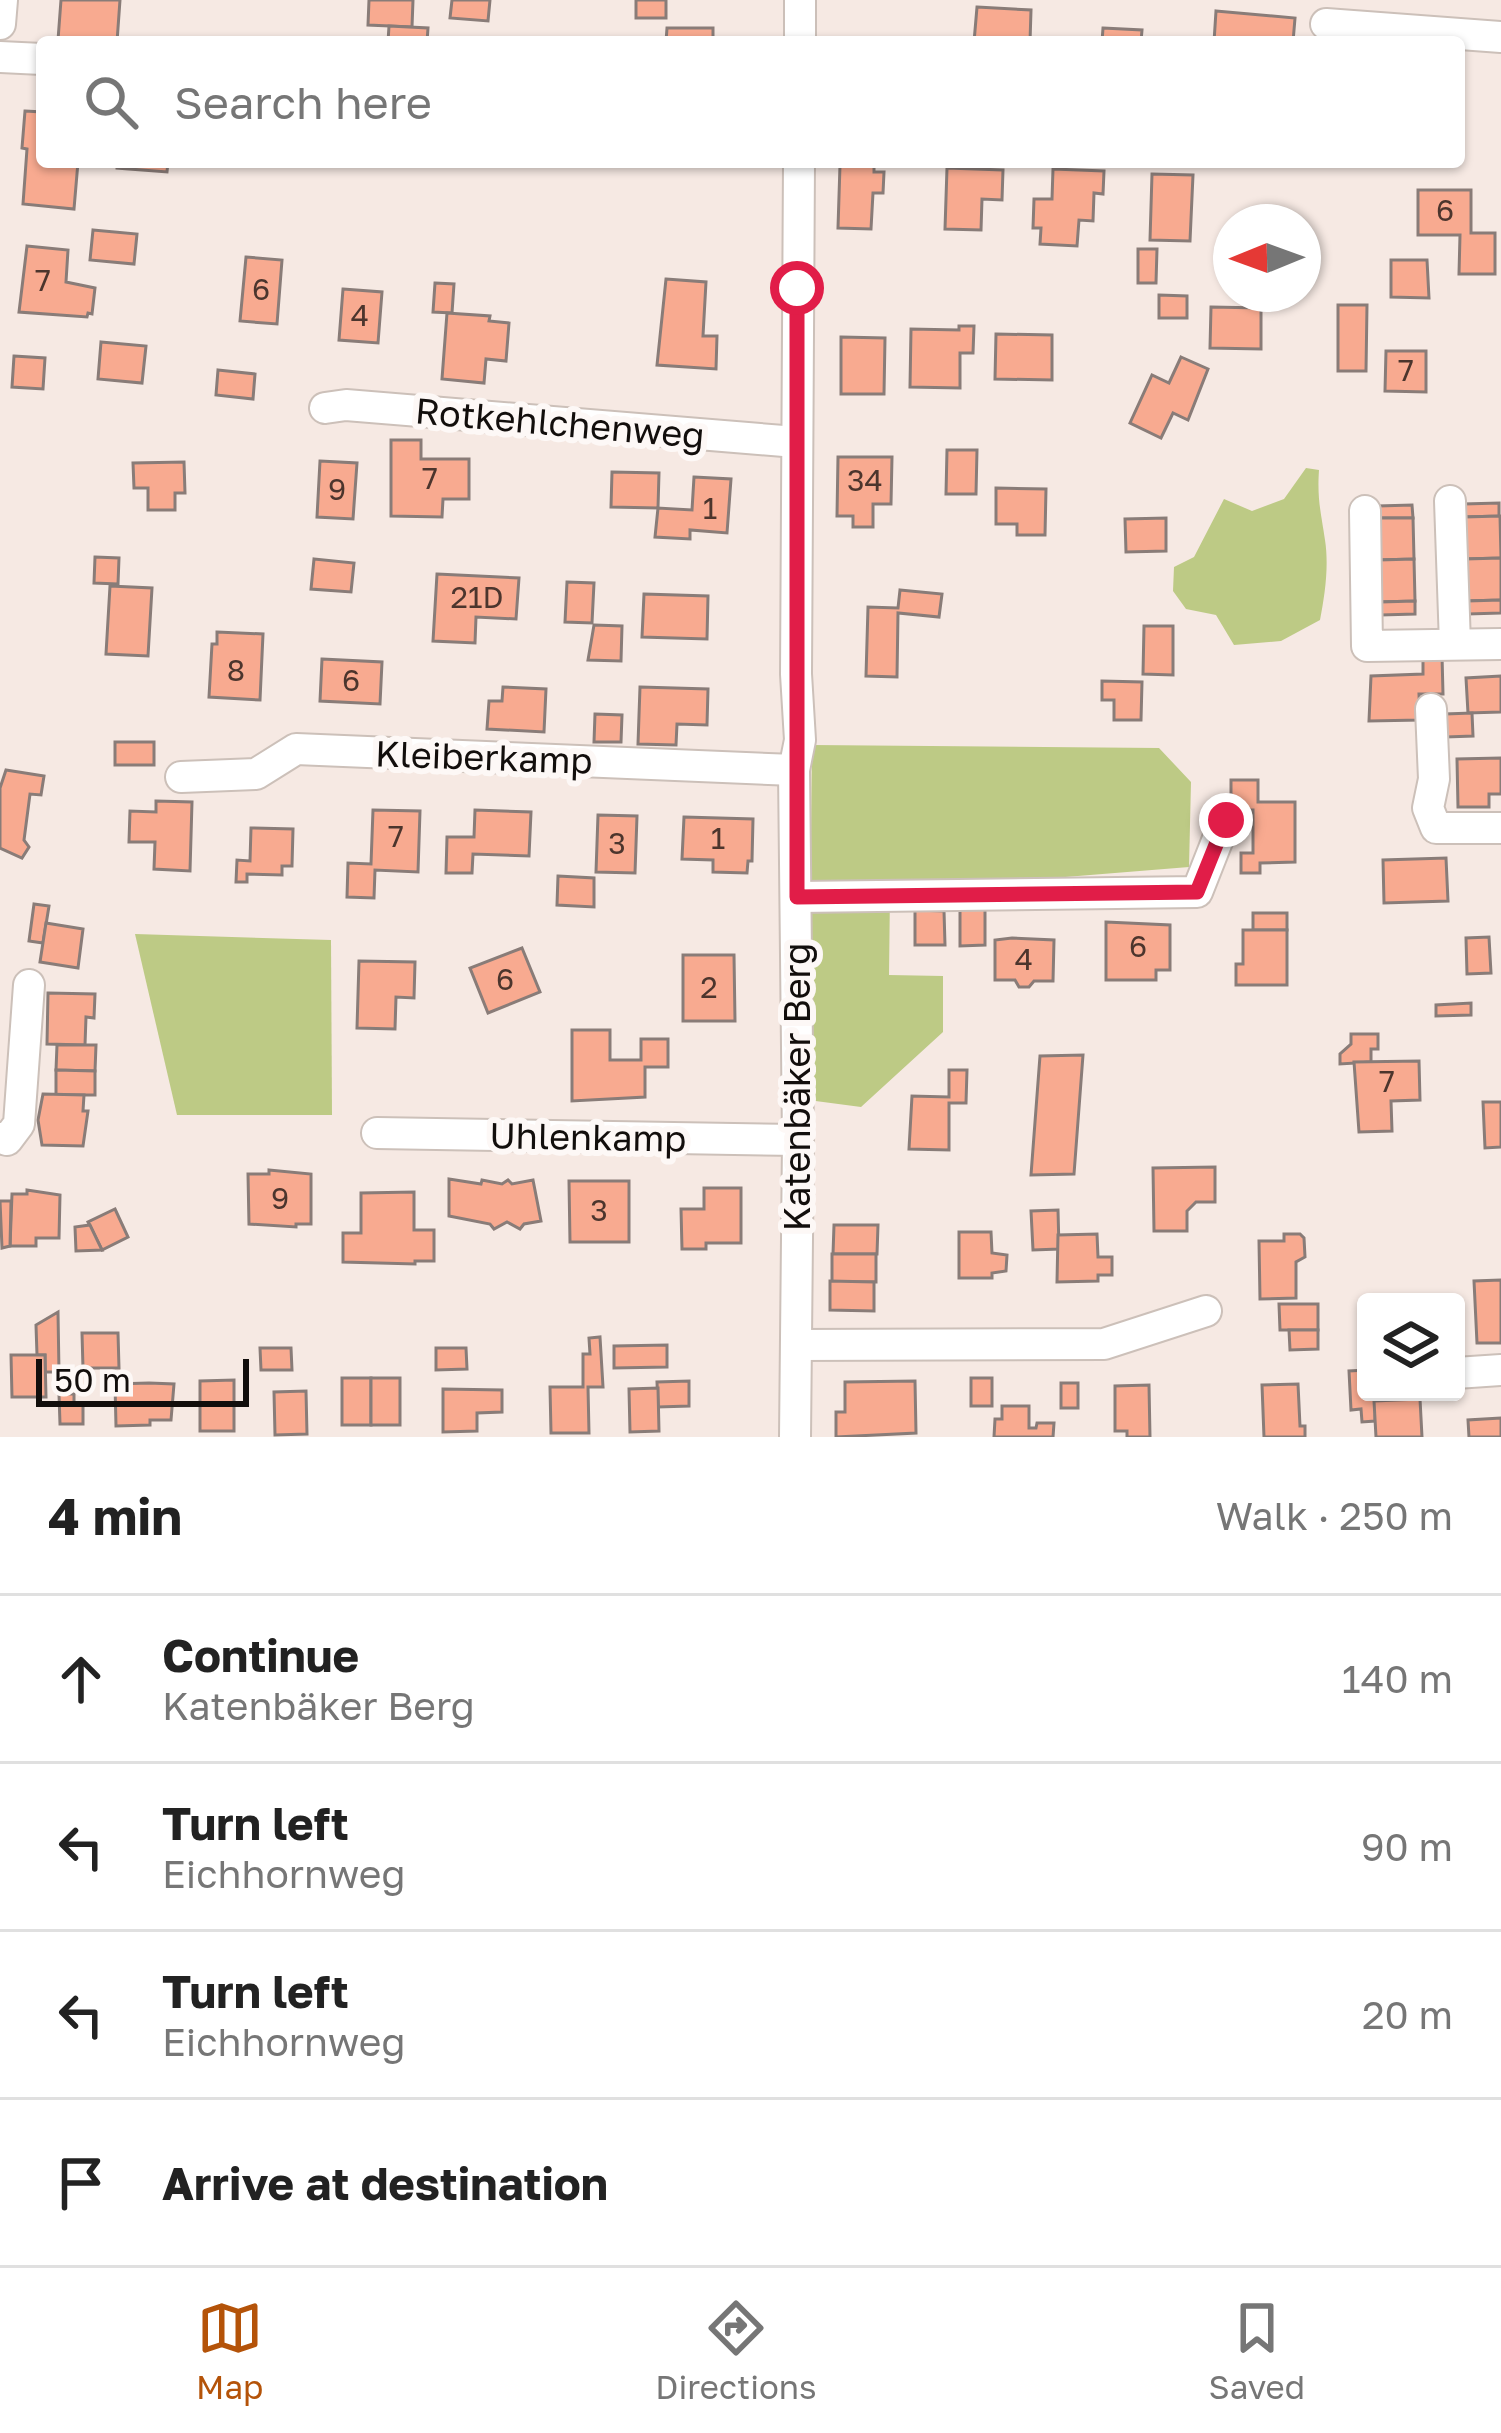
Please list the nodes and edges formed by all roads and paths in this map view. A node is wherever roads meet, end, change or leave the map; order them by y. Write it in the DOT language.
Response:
graph roads {
  1 [pos="2,0"];
  2 [pos="800,0"];
  3 [pos="0,24"];
  4 [pos="1326,24"];
  5 [pos="800,36"];
  6 [pos="1501,37"];
  7 [pos="0,57"];
  8 [pos="36,59"];
  9 [pos="800,168"];
  10 [pos="325,408"];
  11 [pos="796,442"];
  12 [pos="1450,501"];
  13 [pos="1365,511"];
  14 [pos="1455,644"];
  15 [pos="1501,644"];
  16 [pos="1431,709"];
  17 [pos="794,770"];
  18 [pos="181,777"];
  19 [pos="1226,820"];
  20 [pos="1501,827"];
  21 [pos="797,897"];
  22 [pos="29,985"];
  23 [pos="377,1133"];
  24 [pos="0,1138"];
  25 [pos="799,1140"];
  26 [pos="1206,1311"];
  27 [pos="796,1345"];
  28 [pos="1501,1370"];
  29 [pos="1465,1372"];
  30 [pos="795,1437"];
  1 -- 3 [label="street"];
  2 -- 5 [label="street"];
  4 -- 6 [label="street"];
  7 -- 8 [label="street"];
  9 -- 11 [label="street, Katenbäker Berg"];
  10 -- 11 [label="street, Rotkehlchenweg"];
  11 -- 17 [label="street, Katenbäker Berg"];
  12 -- 14 [label="street"];
  13 -- 14 [label="street"];
  14 -- 15 [label="street"];
  16 -- 20 [label="street"];
  17 -- 18 [label="street, Kleiberkamp"];
  17 -- 21 [label="street, Katenbäker Berg"];
  19 -- 21 [label="street"];
  21 -- 25 [label="street, Katenbäker Berg"];
  22 -- 24 [label="street"];
  23 -- 25 [label="street, Uhlenkamp"];
  25 -- 27 [label="street, Katenbäker Berg"];
  26 -- 27 [label="street"];
  27 -- 30 [label="street, Katenbäker Berg"];
  28 -- 29 [label="street"];
}
